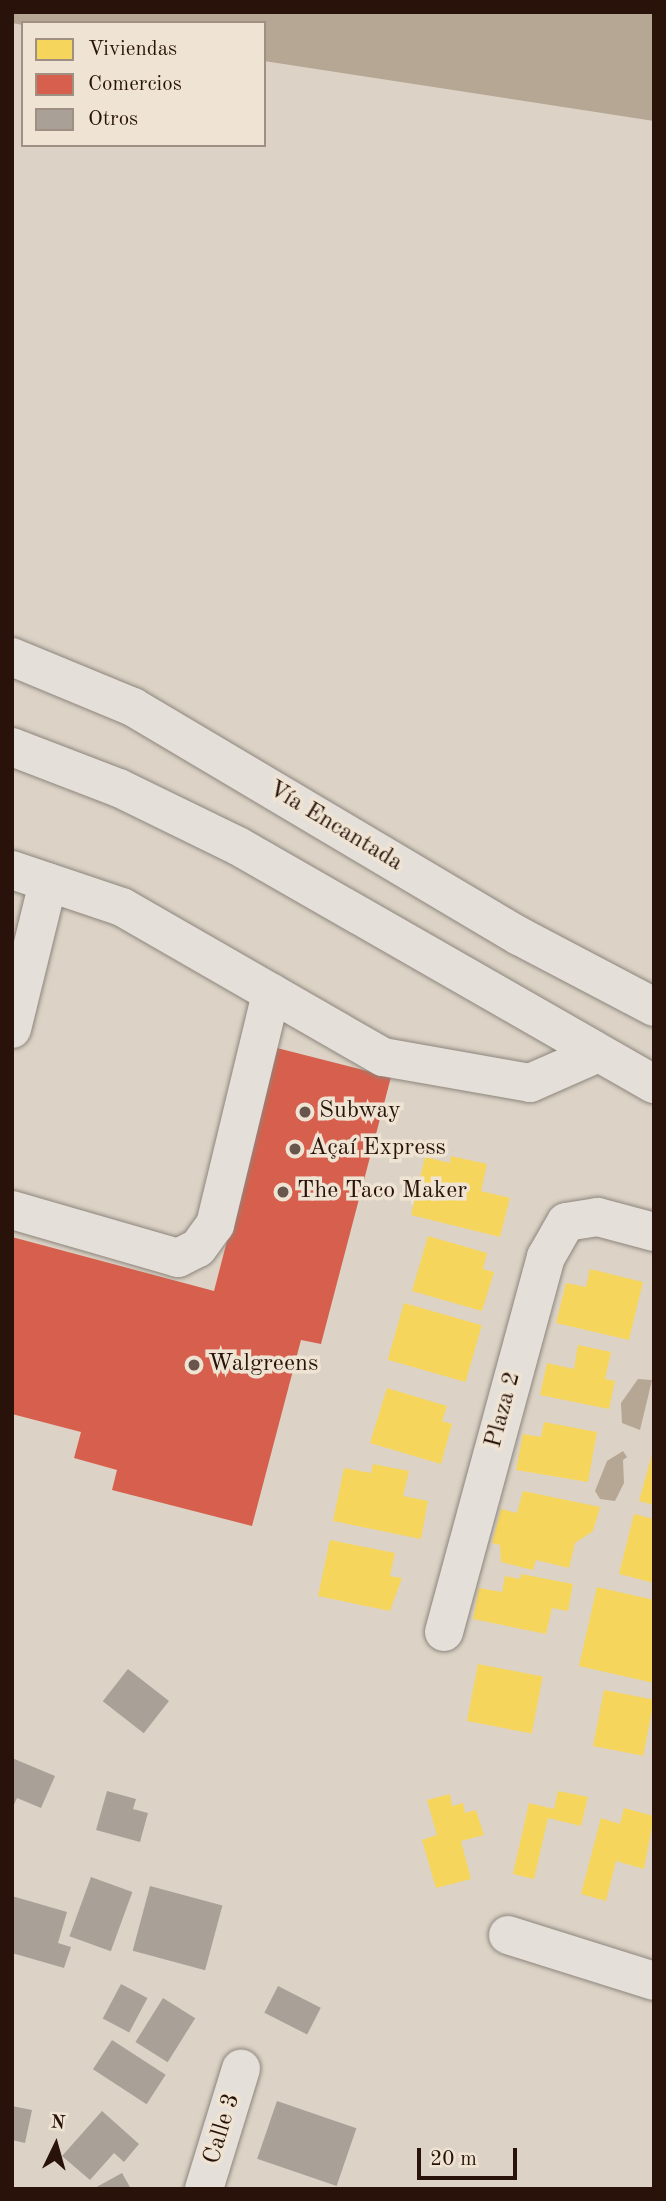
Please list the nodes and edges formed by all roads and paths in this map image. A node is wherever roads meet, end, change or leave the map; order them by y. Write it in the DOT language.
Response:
graph roads {
  1 [pos="12,657"];
  2 [pos="12,747"];
  3 [pos="12,870"];
  4 [pos="48,882"];
  5 [pos="271,993"];
  6 [pos="654,1007"];
  7 [pos="12,1029"];
  8 [pos="596,1054"];
  9 [pos="654,1084"];
  10 [pos="12,1210"];
  11 [pos="654,1232"];
  12 [pos="444,1632"];
  13 [pos="508,1935"];
  14 [pos="654,1981"];
  15 [pos="241,2069"];
  16 [pos="204,2189"];
  1 -- 6 [label="street, Vía Encantada"];
  2 -- 8 [label="street"];
  3 -- 4 [label="street"];
  4 -- 5 [label="street"];
  4 -- 7 [label="street"];
  5 -- 8 [label="street"];
  5 -- 10 [label="street"];
  8 -- 9 [label="street"];
  11 -- 12 [label="street, Plaza 2"];
  13 -- 14 [label="street"];
  15 -- 16 [label="street, Calle 3"];
}
